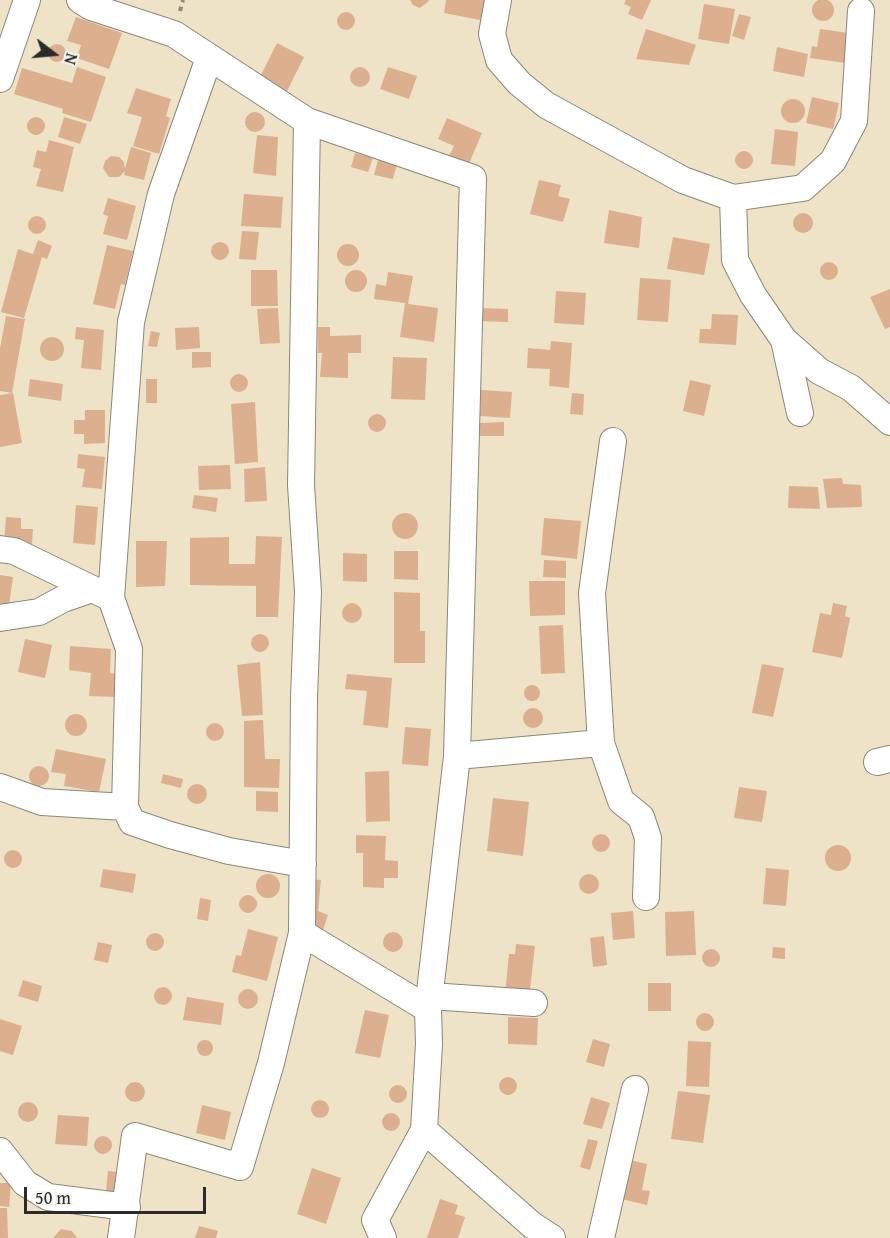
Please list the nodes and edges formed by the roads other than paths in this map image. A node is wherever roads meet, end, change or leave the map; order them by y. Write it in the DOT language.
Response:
graph roads {
  1 [pos="27,0"];
  2 [pos="80,0"];
  3 [pos="498,0"];
  4 [pos="861,11"];
  5 [pos="209,58"];
  6 [pos="0,79"];
  7 [pos="307,121"];
  8 [pos="733,198"];
  9 [pos="784,340"];
  10 [pos="800,413"];
  11 [pos="890,422"];
  12 [pos="613,441"];
  13 [pos="0,549"];
  14 [pos="102,594"];
  15 [pos="0,618"];
  16 [pos="601,743"];
  17 [pos="457,756"];
  18 [pos="0,788"];
  19 [pos="125,807"];
  20 [pos="303,864"];
  21 [pos="646,897"];
  22 [pos="302,933"];
  23 [pos="429,1002"];
  24 [pos="534,1003"];
  25 [pos="635,1089"];
  26 [pos="424,1130"];
  27 [pos="0,1151"];
  28 [pos="127,1207"];
  29 [pos="121,1238"];
  30 [pos="383,1238"];
  31 [pos="552,1238"];
  32 [pos="601,1238"];
  1 -- 6 [label="street"];
  2 -- 5 [label="street"];
  3 -- 8 [label="street"];
  4 -- 8 [label="street"];
  5 -- 7 [label="street"];
  5 -- 14 [label="street"];
  7 -- 17 [label="street"];
  7 -- 20 [label="street"];
  8 -- 9 [label="street"];
  9 -- 10 [label="street"];
  9 -- 11 [label="street"];
  12 -- 16 [label="street"];
  13 -- 14 [label="street"];
  14 -- 15 [label="street"];
  14 -- 19 [label="street"];
  16 -- 17 [label="street"];
  16 -- 21 [label="street"];
  17 -- 23 [label="street"];
  18 -- 19 [label="street"];
  19 -- 20 [label="street"];
  20 -- 22 [label="street"];
  22 -- 23 [label="street"];
  22 -- 28 [label="street"];
  23 -- 24 [label="street"];
  23 -- 26 [label="street"];
  25 -- 32 [label="street"];
  26 -- 30 [label="street"];
  26 -- 31 [label="street"];
  27 -- 28 [label="street"];
  28 -- 29 [label="street"];
}
